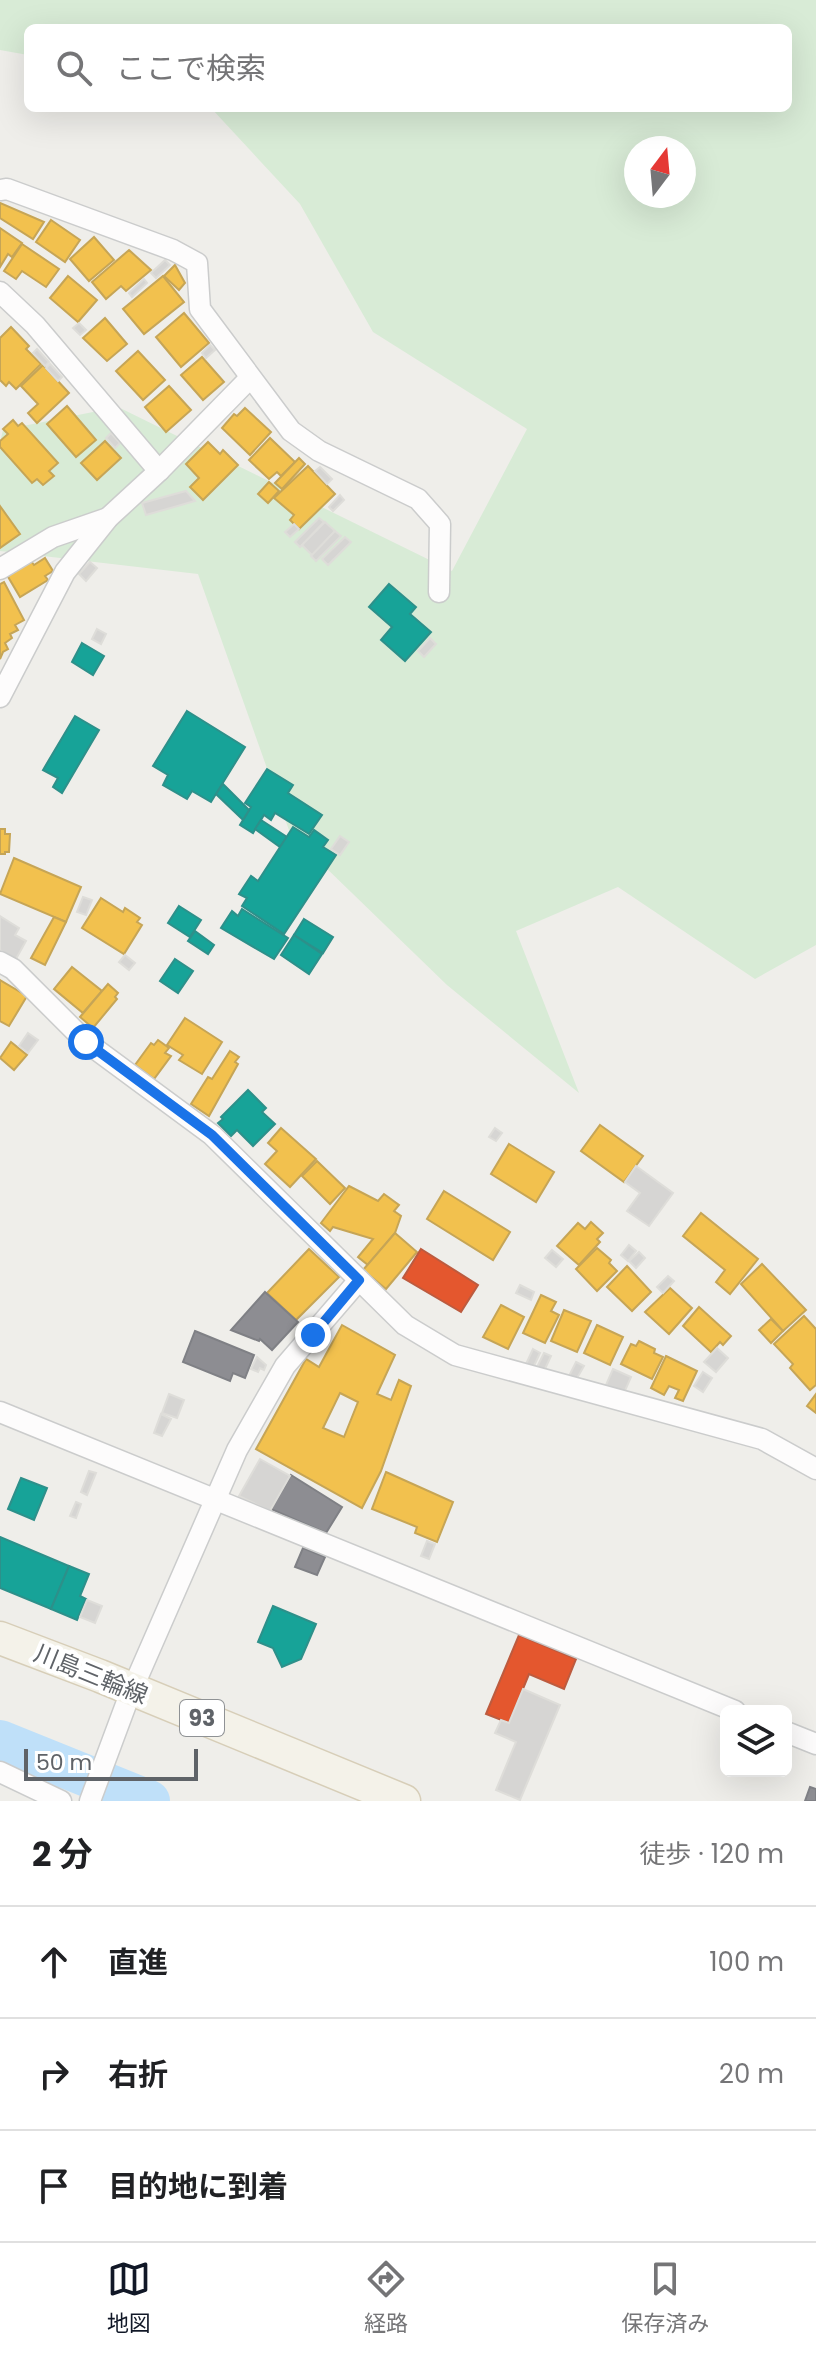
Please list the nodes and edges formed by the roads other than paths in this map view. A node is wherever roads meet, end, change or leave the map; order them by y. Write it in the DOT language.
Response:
graph roads {
  1 [pos="0,190"];
  2 [pos="0,292"];
  3 [pos="250,378"];
  4 [pos="159,471"];
  5 [pos="108,518"];
  6 [pos="0,569"];
  7 [pos="439,592"];
  8 [pos="0,697"];
  9 [pos="0,962"];
  10 [pos="359,1280"];
  11 [pos="0,1412"];
  12 [pos="816,1469"];
  13 [pos="214,1499"];
  14 [pos="0,1638"];
  15 [pos="130,1694"];
  16 [pos="720,1705"];
  17 [pos="792,1734"];
  18 [pos="816,1744"];
  19 [pos="0,1772"];
  20 [pos="61,1801"];
  21 [pos="90,1801"];
  22 [pos="404,1801"];
  1 -- 3 [label="street"];
  2 -- 4 [label="street"];
  3 -- 4 [label="street"];
  3 -- 7 [label="street"];
  4 -- 5 [label="street"];
  5 -- 6 [label="street"];
  5 -- 8 [label="street"];
  9 -- 10 [label="street"];
  10 -- 12 [label="street"];
  10 -- 13 [label="street"];
  11 -- 13 [label="street"];
  13 -- 15 [label="street"];
  13 -- 16 [label="street"];
  14 -- 15 [label="main road, 川島三輪線 / 93"];
  15 -- 21 [label="street"];
  15 -- 22 [label="main road, 川島三輪線 / 93"];
  17 -- 18 [label="street"];
  19 -- 20 [label="street"];
}
